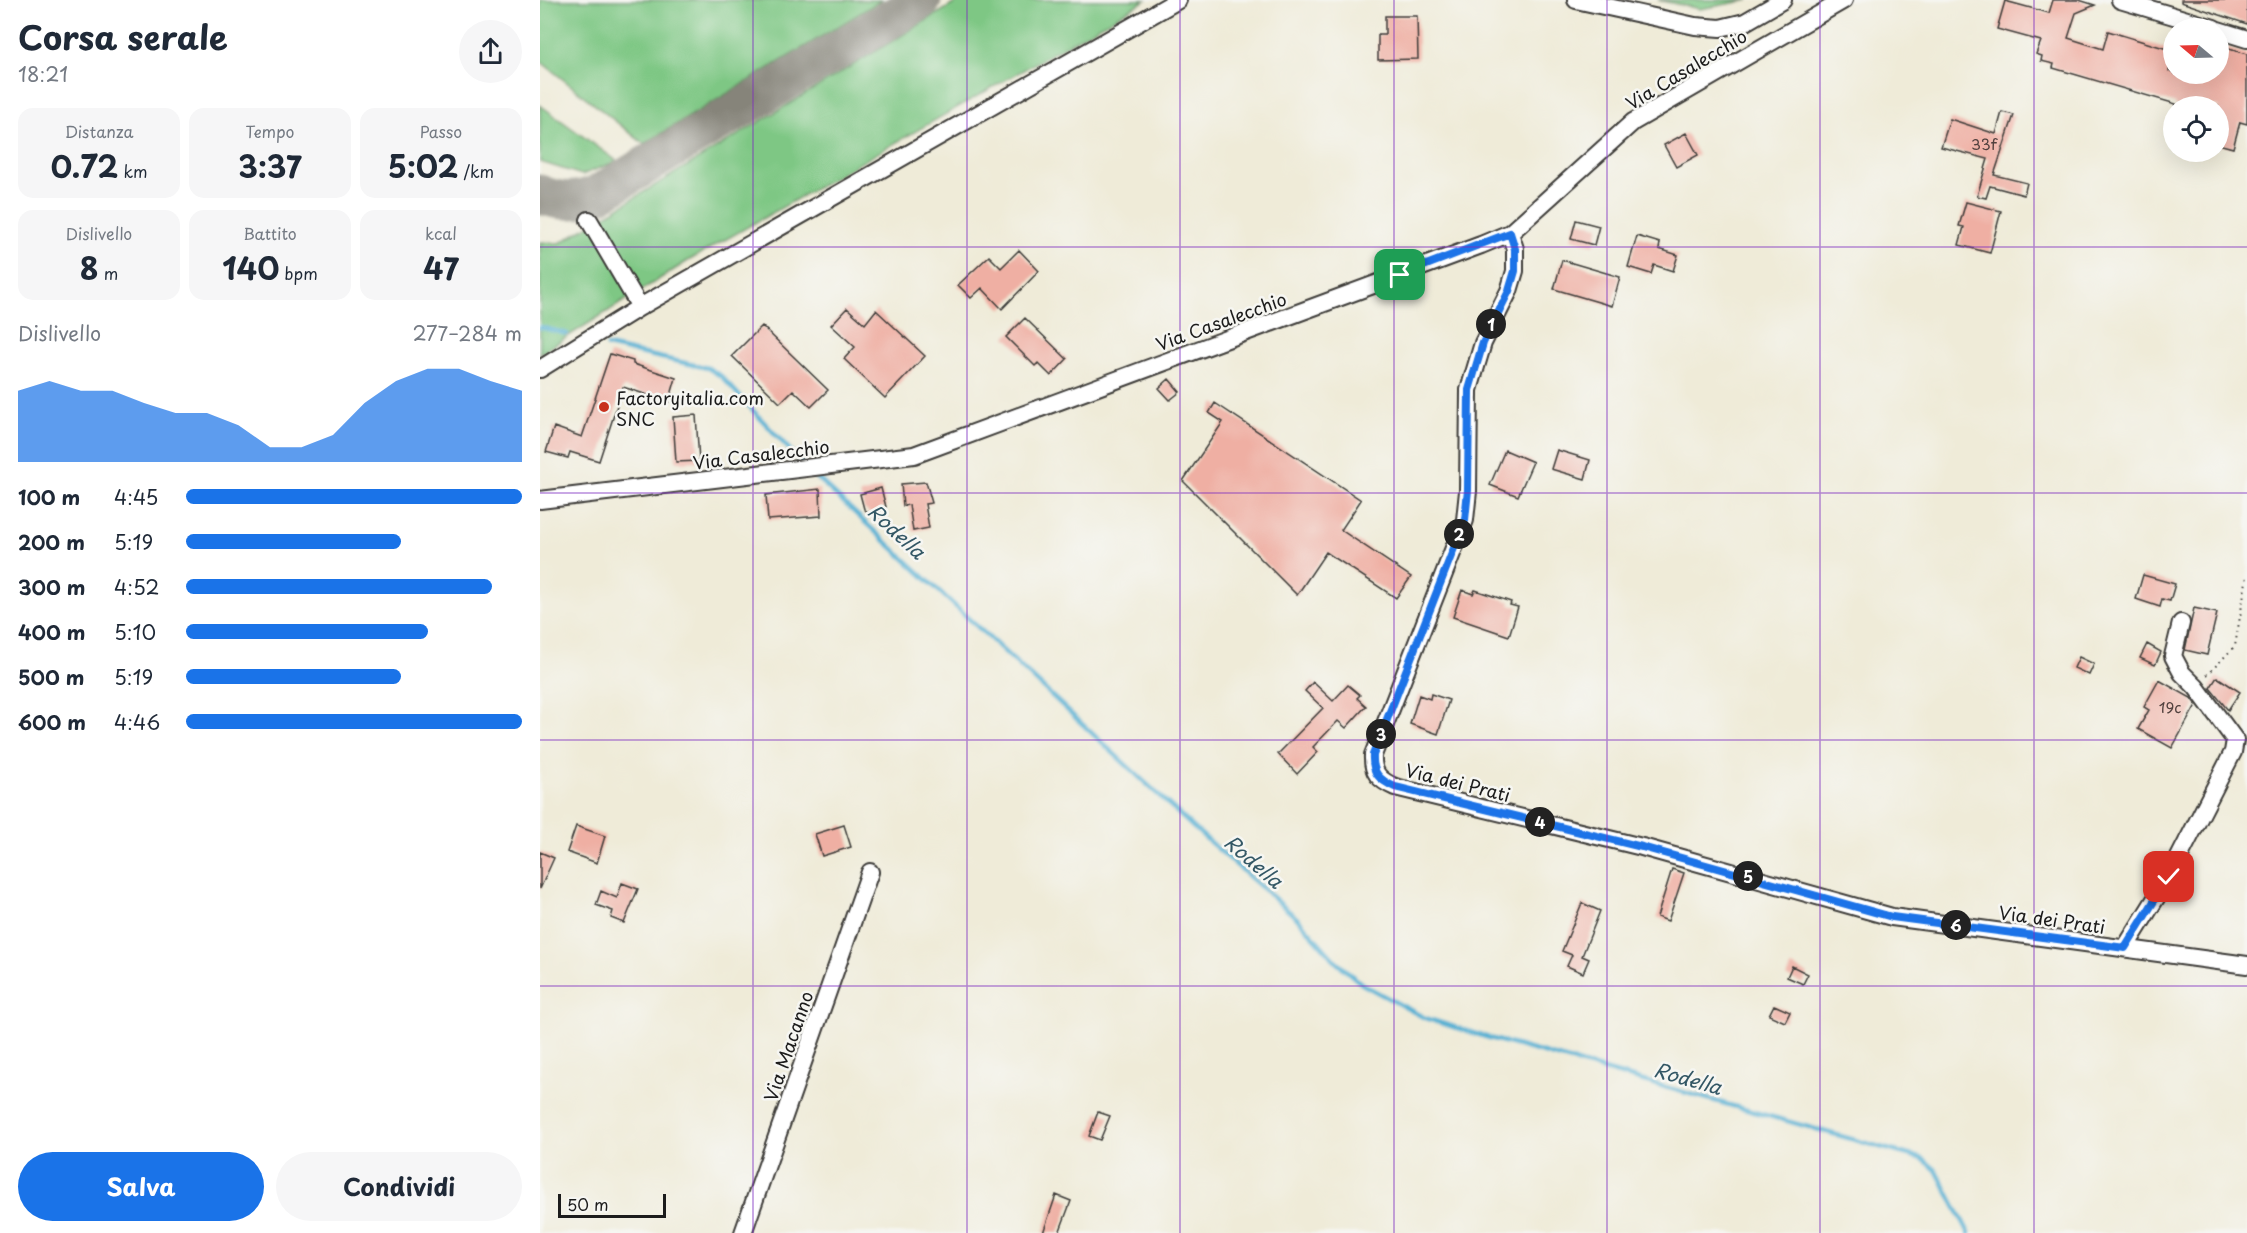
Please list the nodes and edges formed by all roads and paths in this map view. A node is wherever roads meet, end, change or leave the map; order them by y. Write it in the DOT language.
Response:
graph roads {
  1 [pos="1178,0"];
  2 [pos="1576,0"];
  3 [pos="1783,0"];
  4 [pos="1844,0"];
  5 [pos="2120,0"];
  6 [pos="2180,18"];
  7 [pos="2229,33"];
  8 [pos="2247,39"];
  9 [pos="589,220"];
  10 [pos="1510,233"];
  11 [pos="640,307"];
  12 [pos="540,369"];
  13 [pos="540,500"];
  14 [pos="2247,576"];
  15 [pos="2181,623"];
  16 [pos="2196,687"];
  17 [pos="870,872"];
  18 [pos="2125,948"];
  19 [pos="2247,965"];
  20 [pos="743,1233"];
  1 -- 11 [label="street"];
  2 -- 3 [label="street"];
  4 -- 10 [label="street, Via Casalecchio"];
  5 -- 6 [label="street"];
  7 -- 8 [label="street"];
  9 -- 11 [label="street"];
  10 -- 13 [label="street, Via Casalecchio"];
  10 -- 18 [label="street, Via dei Prati"];
  11 -- 12 [label="street"];
  14 -- 16 [label="path"];
  15 -- 16 [label="street, Via dei Prati"];
  16 -- 18 [label="street, Via dei Prati"];
  17 -- 20 [label="street, Via Macanno"];
  18 -- 19 [label="street, Via dei Prati"];
}
